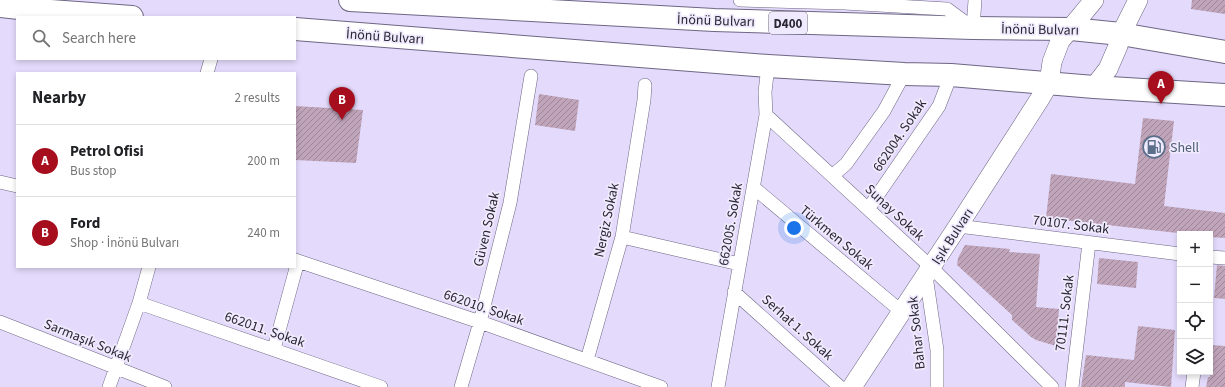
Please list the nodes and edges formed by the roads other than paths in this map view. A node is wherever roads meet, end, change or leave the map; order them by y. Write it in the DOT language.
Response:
graph roads {
  1 [pos="350,0"];
  2 [pos="740,0"];
  3 [pos="975,0"];
  4 [pos="1094,0"];
  5 [pos="1138,0"];
  6 [pos="844,1"];
  7 [pos="0,8"];
  8 [pos="118,16"];
  9 [pos="973,28"];
  10 [pos="296,29"];
  11 [pos="1071,29"];
  12 [pos="1121,34"];
  13 [pos="1225,52"];
  14 [pos="211,60"];
  15 [pos="768,66"];
  16 [pos="207,72"];
  17 [pos="904,74"];
  18 [pos="951,75"];
  19 [pos="531,76"];
  20 [pos="1049,83"];
  21 [pos="645,85"];
  22 [pos="1094,86"];
  23 [pos="1225,95"];
  24 [pos="766,115"];
  25 [pos="832,176"];
  26 [pos="0,182"];
  27 [pos="16,186"];
  28 [pos="753,187"];
  29 [pos="868,209"];
  30 [pos="958,226"];
  31 [pos="622,237"];
  32 [pos="1089,243"];
  33 [pos="1177,254"];
  34 [pos="1213,257"];
  35 [pos="1225,258"];
  36 [pos="297,261"];
  37 [pos="738,264"];
  38 [pos="149,268"];
  39 [pos="295,268"];
  40 [pos="928,271"];
  41 [pos="734,292"];
  42 [pos="139,303"];
  43 [pos="902,312"];
  44 [pos="0,322"];
  45 [pos="480,322"];
  46 [pos="274,349"];
  47 [pos="587,360"];
  48 [pos="115,368"];
  49 [pos="1194,375"];
  50 [pos="109,387"];
  51 [pos="165,387"];
  52 [pos="381,387"];
  53 [pos="461,387"];
  54 [pos="661,387"];
  55 [pos="718,387"];
  56 [pos="840,387"];
  57 [pos="852,387"];
  58 [pos="937,387"];
  59 [pos="1052,387"];
  60 [pos="1072,387"];
  61 [pos="1192,387"];
  1 -- 9 [label="highway, İnönü Bulvarı / D400"];
  2 -- 6 [label="street"];
  3 -- 9 [label="street"];
  4 -- 11 [label="main road"];
  5 -- 12 [label="main road"];
  6 -- 9 [label="street"];
  7 -- 8 [label="highway"];
  9 -- 11 [label="highway, İnönü Bulvarı / D400"];
  10 -- 15 [label="highway, İnönü Bulvarı"];
  11 -- 12 [label="highway, İnönü Bulvarı / D400"];
  11 -- 20 [label="main road"];
  12 -- 13 [label="highway, İnönü Bulvarı / D400"];
  12 -- 22 [label="main road"];
  14 -- 16 [label="street"];
  15 -- 17 [label="highway, İnönü Bulvarı"];
  15 -- 24 [label="street, 662005. Sokak"];
  17 -- 18 [label="highway, İnönü Bulvarı"];
  17 -- 25 [label="street"];
  18 -- 20 [label="highway, İnönü Bulvarı"];
  18 -- 29 [label="street, 662004. Sokak"];
  19 -- 45 [label="street, Güven Sokak"];
  20 -- 22 [label="highway, İnönü Bulvarı"];
  20 -- 30 [label="main road, Işık Bulvarı"];
  21 -- 31 [label="street, Nergiz Sokak"];
  22 -- 23 [label="highway, İnönü Bulvarı"];
  24 -- 25 [label="street, Sunay Sokak"];
  24 -- 28 [label="street, 662005. Sokak"];
  25 -- 29 [label="street, Sunay Sokak"];
  26 -- 27 [label="street"];
  28 -- 37 [label="street, 662005. Sokak"];
  28 -- 43 [label="street, Türkmen Sokak"];
  29 -- 40 [label="street, Sunay Sokak"];
  30 -- 32 [label="street, 70107. Sokak"];
  30 -- 40 [label="main road, Işık Bulvarı"];
  31 -- 37 [label="street"];
  31 -- 47 [label="street, Nergiz Sokak"];
  32 -- 33 [label="street, 70107. Sokak"];
  32 -- 60 [label="street, 70111. Sokak"];
  34 -- 35 [label="street"];
  36 -- 45 [label="street, 662010. Sokak"];
  37 -- 41 [label="street, 662005. Sokak"];
  38 -- 42 [label="street"];
  39 -- 46 [label="street"];
  40 -- 43 [label="main road, Işık Bulvarı"];
  40 -- 58 [label="street, Bahar Sokak"];
  40 -- 59 [label="street, Sunay Sokak"];
  41 -- 55 [label="street, 662005. Sokak"];
  41 -- 56 [label="street, Serhat 1. Sokak"];
  42 -- 46 [label="street, 662011. Sokak"];
  42 -- 48 [label="street"];
  43 -- 57 [label="main road, Işık Bulvarı"];
  44 -- 48 [label="street, Sarmaşık Sokak"];
  45 -- 47 [label="street, 662010. Sokak"];
  45 -- 53 [label="street, Güven Sokak"];
  46 -- 52 [label="street, 662011. Sokak"];
  47 -- 54 [label="street, 662010. Sokak"];
  48 -- 50 [label="street"];
  48 -- 51 [label="street, Sarmaşık Sokak"];
  49 -- 61 [label="street"];
}
